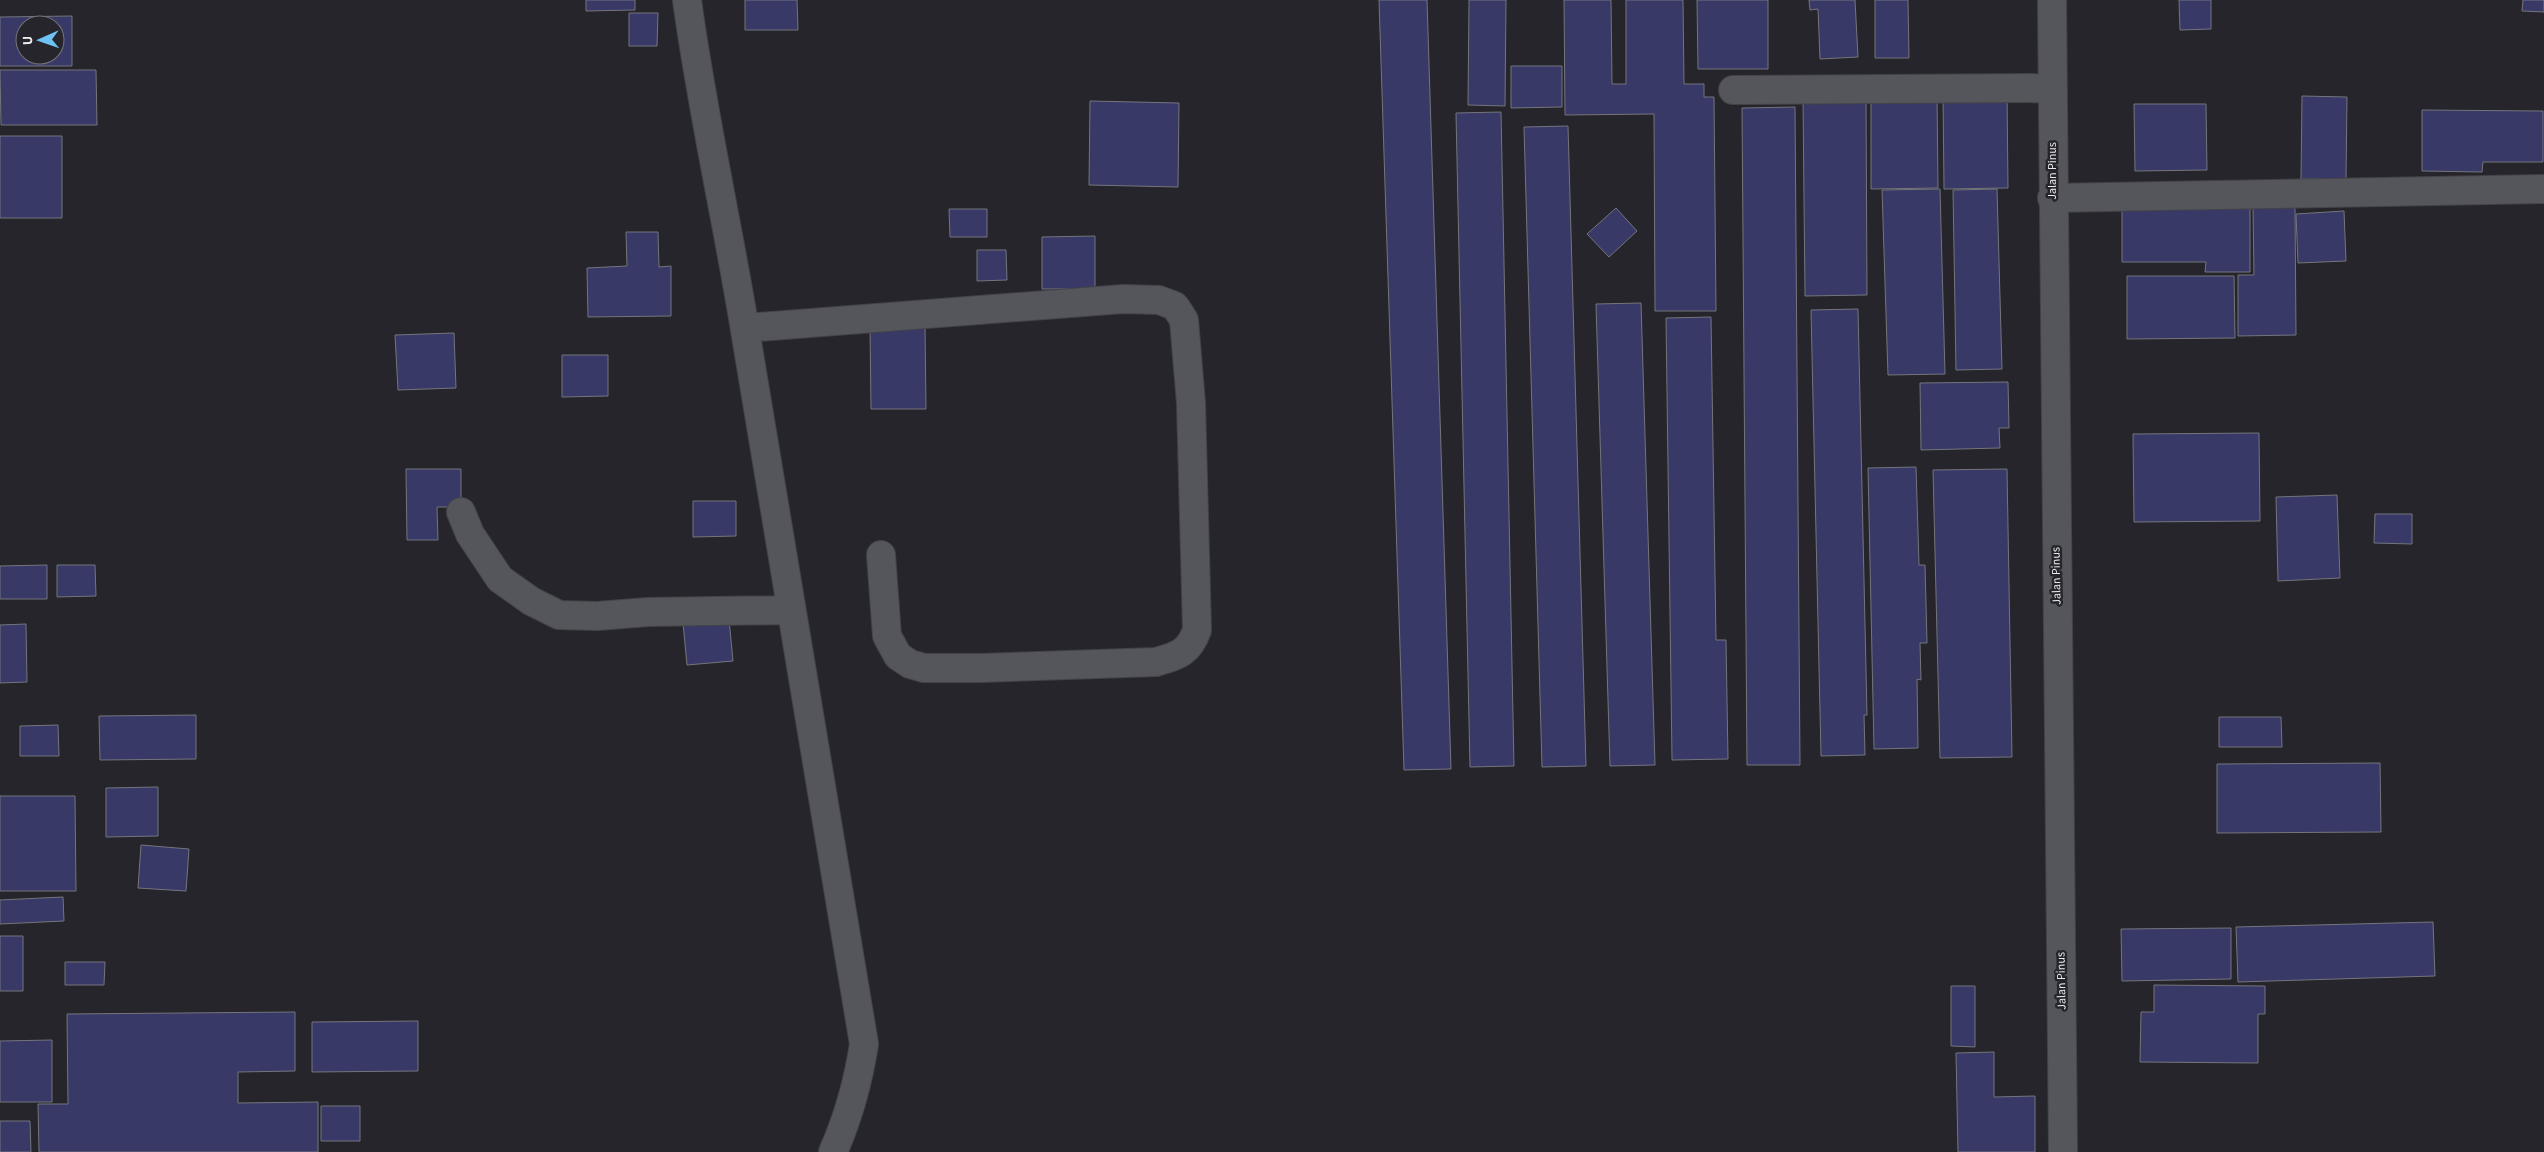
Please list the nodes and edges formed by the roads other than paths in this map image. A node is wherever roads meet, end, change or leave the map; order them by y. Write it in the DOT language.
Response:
graph roads {
  1 [pos="687,0"];
  2 [pos="2052,0"];
  3 [pos="2052,88"];
  4 [pos="1733,90"];
  5 [pos="2544,189"];
  6 [pos="2052,198"];
  7 [pos="745,328"];
  8 [pos="461,512"];
  9 [pos="882,555"];
  10 [pos="790,610"];
  11 [pos="833,1152"];
  12 [pos="2063,1152"];
  1 -- 7 [label="street"];
  2 -- 3 [label="street, Jalan Pinus"];
  3 -- 4 [label="street"];
  3 -- 6 [label="street, Jalan Pinus"];
  5 -- 6 [label="street"];
  6 -- 12 [label="street, Jalan Pinus"];
  7 -- 9 [label="street"];
  7 -- 10 [label="street"];
  8 -- 10 [label="street"];
  10 -- 11 [label="street"];
}
